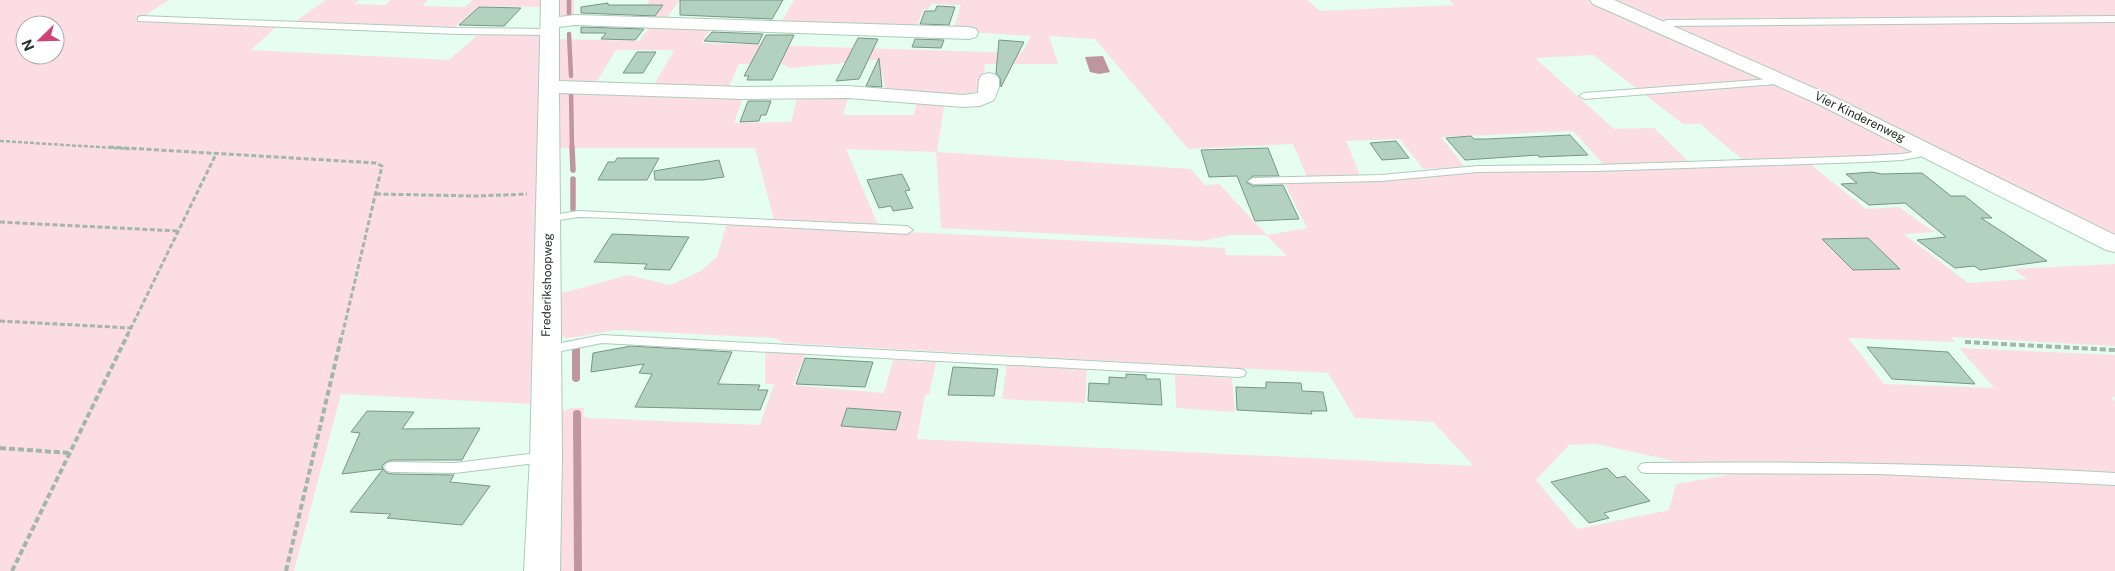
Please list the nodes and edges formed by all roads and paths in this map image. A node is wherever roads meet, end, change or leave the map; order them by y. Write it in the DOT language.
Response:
graph roads {
  1 [pos="1599,0"];
  2 [pos="551,18"];
  3 [pos="142,19"];
  4 [pos="2115,19"];
  5 [pos="1657,25"];
  6 [pos="970,33"];
  7 [pos="989,79"];
  8 [pos="1785,82"];
  9 [pos="550,86"];
  10 [pos="1584,96"];
  11 [pos="0,141"];
  12 [pos="1931,152"];
  13 [pos="216,154"];
  14 [pos="1253,181"];
  15 [pos="548,193"];
  16 [pos="376,194"];
  17 [pos="547,219"];
  18 [pos="0,222"];
  19 [pos="907,230"];
  20 [pos="179,231"];
  21 [pos="2115,245"];
  22 [pos="0,321"];
  23 [pos="131,328"];
  24 [pos="1966,342"];
  25 [pos="546,350"];
  26 [pos="2115,350"];
  27 [pos="1239,373"];
  28 [pos="0,448"];
  29 [pos="70,453"];
  30 [pos="546,457"];
  31 [pos="392,467"];
  32 [pos="1646,468"];
  33 [pos="2115,479"];
  34 [pos="12,571"];
  35 [pos="286,571"];
  36 [pos="542,571"];
  1 -- 5 [label="street, Vier Kinderenweg"];
  2 -- 3 [label="lane"];
  2 -- 6 [label="street"];
  2 -- 9 [label="street, Frederikshoopweg"];
  4 -- 5 [label="lane"];
  5 -- 8 [label="street, Vier Kinderenweg"];
  7 -- 9 [label="street"];
  8 -- 10 [label="lane"];
  8 -- 12 [label="street, Vier Kinderenweg"];
  9 -- 15 [label="street, Frederikshoopweg"];
  11 -- 13 [label="path"];
  12 -- 14 [label="lane"];
  12 -- 21 [label="street, Vier Kinderenweg"];
  13 -- 16 [label="path"];
  13 -- 20 [label="path"];
  15 -- 16 [label="path"];
  15 -- 17 [label="street, Frederikshoopweg"];
  16 -- 35 [label="path"];
  17 -- 19 [label="lane"];
  17 -- 25 [label="street, Frederikshoopweg"];
  18 -- 20 [label="path"];
  20 -- 23 [label="path"];
  22 -- 23 [label="path"];
  23 -- 29 [label="path"];
  24 -- 26 [label="path"];
  25 -- 27 [label="lane"];
  25 -- 30 [label="street, Frederikshoopweg"];
  28 -- 29 [label="path"];
  29 -- 34 [label="path"];
  30 -- 31 [label="lane"];
  30 -- 36 [label="street, Frederikshoopweg"];
  32 -- 33 [label="lane"];
}
